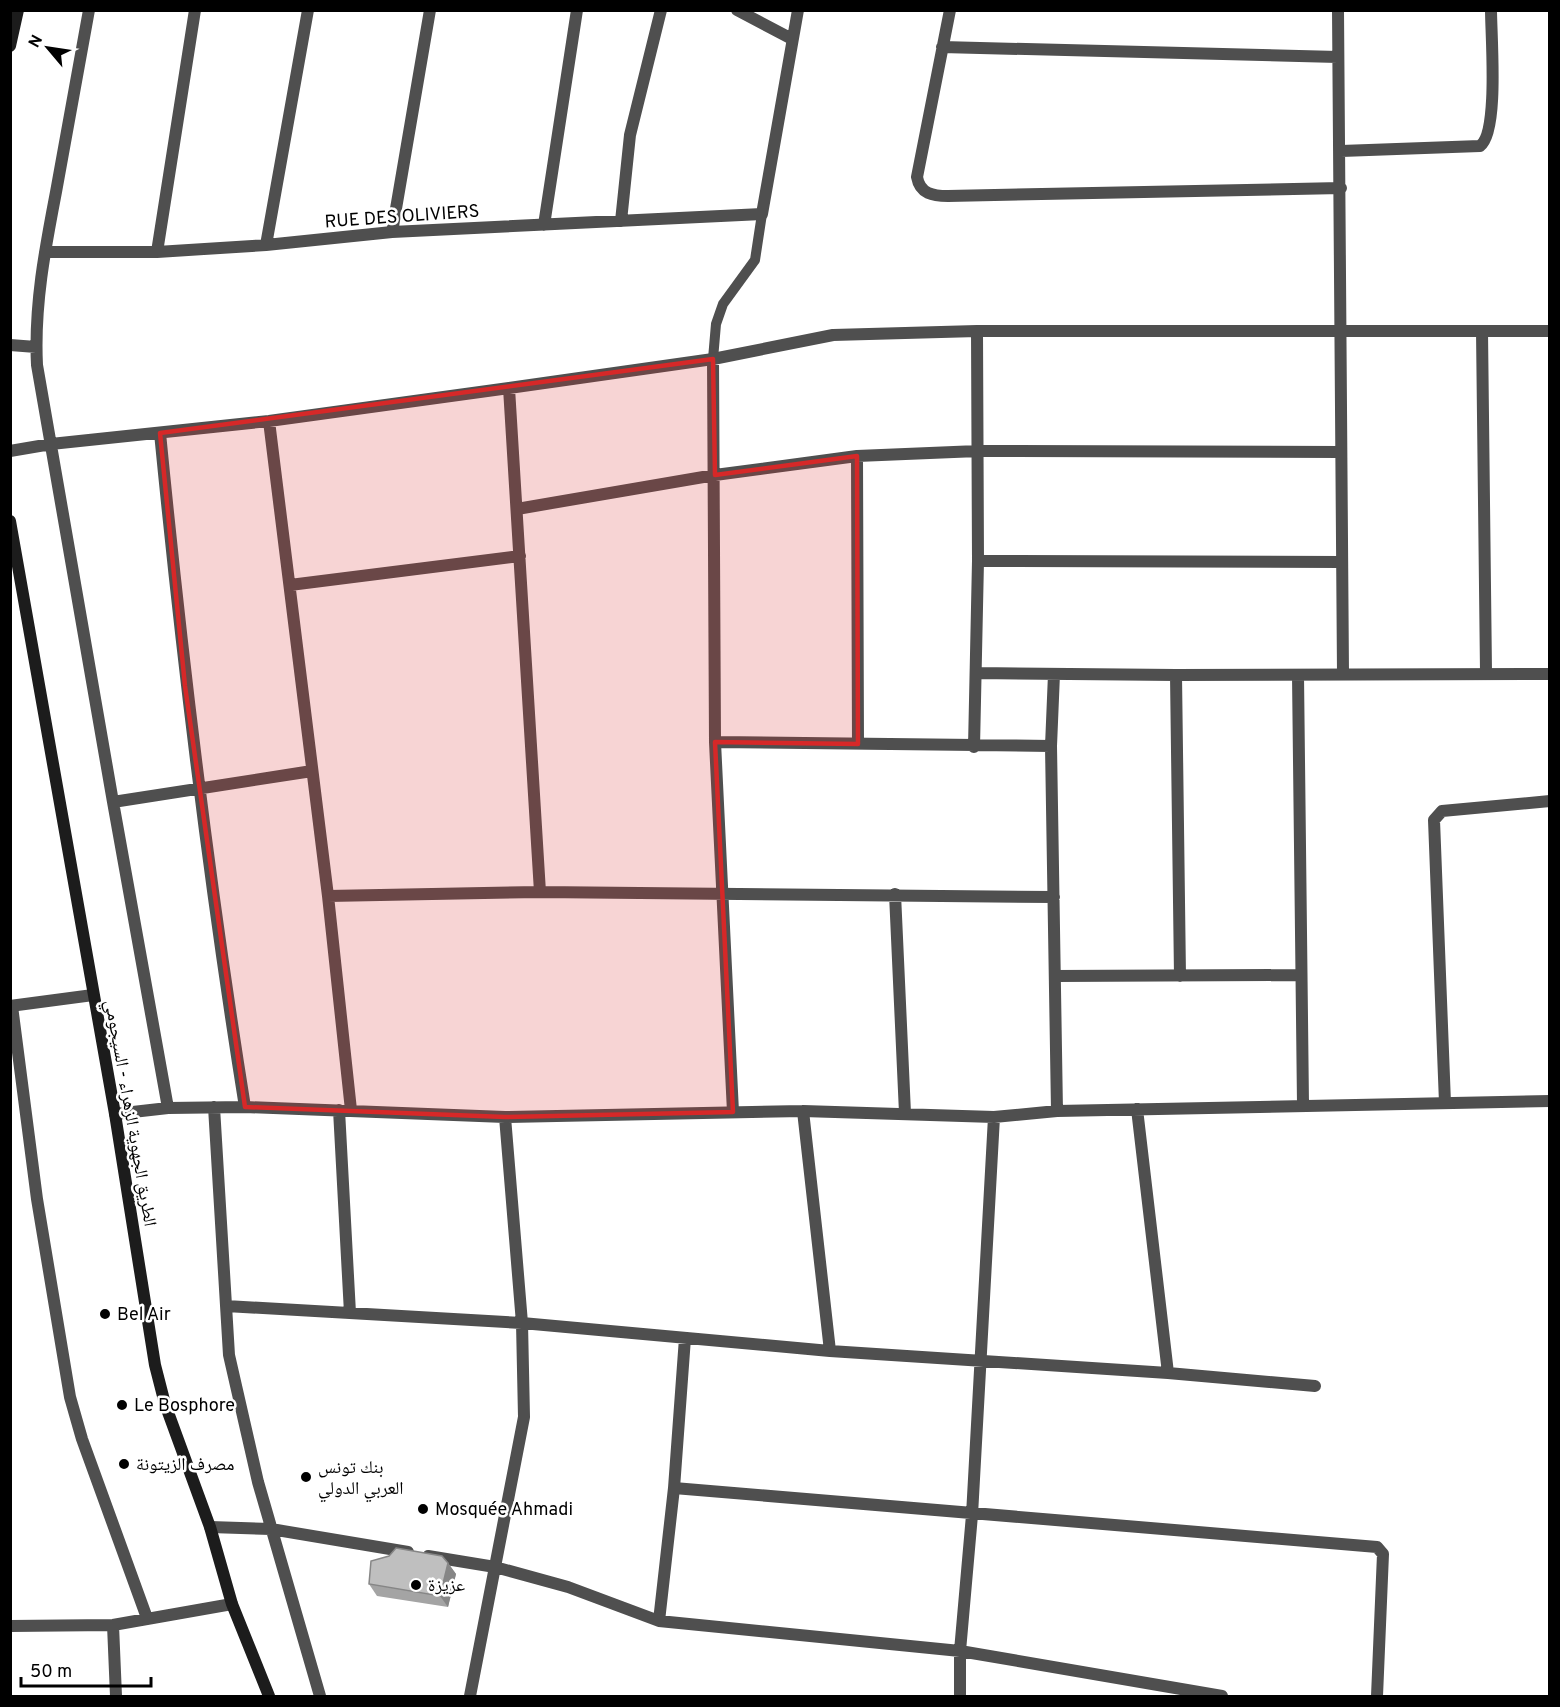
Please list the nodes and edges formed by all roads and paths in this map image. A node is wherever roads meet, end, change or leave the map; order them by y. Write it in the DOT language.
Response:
graph roads {
  1 [pos="18,10"];
  2 [pos="89,10"];
  3 [pos="195,10"];
  4 [pos="308,10"];
  5 [pos="430,10"];
  6 [pos="577,10"];
  7 [pos="661,10"];
  8 [pos="737,10"];
  9 [pos="798,10"];
  10 [pos="950,10"];
  11 [pos="1338,10"];
  12 [pos="1491,10"];
  13 [pos="792,39"];
  14 [pos="10,46"];
  15 [pos="942,47"];
  16 [pos="1338,57"];
  17 [pos="1341,151"];
  18 [pos="1341,188"];
  19 [pos="762,214"];
  20 [pos="621,221"];
  21 [pos="544,225"];
  22 [pos="392,232"];
  23 [pos="266,245"];
  24 [pos="45,252"];
  25 [pos="157,252"];
  26 [pos="977,331"];
  27 [pos="1482,331"];
  28 [pos="1550,331"];
  29 [pos="1342,332"];
  30 [pos="10,345"];
  31 [pos="36,346"];
  32 [pos="713,359"];
  33 [pos="509,388"];
  34 [pos="269,421"];
  35 [pos="160,433"];
  36 [pos="51,444"];
  37 [pos="10,451"];
  38 [pos="978,451"];
  39 [pos="1341,452"];
  40 [pos="857,456"];
  41 [pos="715,476"];
  42 [pos="517,508"];
  43 [pos="10,521"];
  44 [pos="520,555"];
  45 [pos="978,561"];
  46 [pos="1342,562"];
  47 [pos="290,585"];
  48 [pos="1486,672"];
  49 [pos="976,673"];
  50 [pos="1343,673"];
  51 [pos="1054,674"];
  52 [pos="1550,674"];
  53 [pos="1176,675"];
  54 [pos="1298,675"];
  55 [pos="715,742"];
  56 [pos="858,744"];
  57 [pos="1051,746"];
  58 [pos="974,747"];
  59 [pos="312,771"];
  60 [pos="200,788"];
  61 [pos="1550,801"];
  62 [pos="113,802"];
  63 [pos="540,892"];
  64 [pos="722,894"];
  65 [pos="895,894"];
  66 [pos="328,896"];
  67 [pos="1054,897"];
  68 [pos="1301,975"];
  69 [pos="1055,976"];
  70 [pos="1180,976"];
  71 [pos="93,995"];
  72 [pos="11,1006"];
  73 [pos="1550,1101"];
  74 [pos="1445,1102"];
  75 [pos="1303,1104"];
  76 [pos="214,1107"];
  77 [pos="245,1107"];
  78 [pos="168,1108"];
  79 [pos="1137,1109"];
  80 [pos="345,1110"];
  81 [pos="803,1111"];
  82 [pos="1057,1111"];
  83 [pos="733,1112"];
  84 [pos="905,1113"];
  85 [pos="115,1114"];
  86 [pos="505,1117"];
  87 [pos="994,1117"];
  88 [pos="225,1306"];
  89 [pos="350,1313"];
  90 [pos="522,1323"];
  91 [pos="685,1338"];
  92 [pos="830,1351"];
  93 [pos="980,1362"];
  94 [pos="1168,1373"];
  95 [pos="1315,1386"];
  96 [pos="674,1488"];
  97 [pos="972,1515"];
  98 [pos="210,1527"];
  99 [pos="271,1529"];
  100 [pos="495,1567"];
  101 [pos="232,1604"];
  102 [pos="147,1618"];
  103 [pos="659,1621"];
  104 [pos="113,1625"];
  105 [pos="10,1626"];
  106 [pos="960,1651"];
  107 [pos="116,1696"];
  108 [pos="269,1696"];
  109 [pos="320,1696"];
  110 [pos="470,1696"];
  111 [pos="960,1696"];
  112 [pos="1222,1696"];
  113 [pos="1377,1696"];
  1 -- 14 [label="main road"];
  2 -- 24 [label="street"];
  3 -- 25 [label="street"];
  4 -- 23 [label="street"];
  5 -- 22 [label="street"];
  6 -- 21 [label="street"];
  7 -- 20 [label="street"];
  8 -- 13 [label="street"];
  9 -- 13 [label="street"];
  10 -- 15 [label="street"];
  11 -- 16 [label="street"];
  12 -- 17 [label="street"];
  13 -- 19 [label="street"];
  15 -- 16 [label="street"];
  15 -- 18 [label="street"];
  16 -- 17 [label="street"];
  17 -- 18 [label="street"];
  18 -- 29 [label="street"];
  19 -- 20 [label="street, RUE DES OLIVIERS"];
  19 -- 32 [label="lane"];
  20 -- 21 [label="street, RUE DES OLIVIERS"];
  21 -- 22 [label="street, RUE DES OLIVIERS"];
  22 -- 23 [label="street, RUE DES OLIVIERS"];
  23 -- 25 [label="street, RUE DES OLIVIERS"];
  24 -- 25 [label="street, RUE DES OLIVIERS"];
  24 -- 31 [label="street"];
  26 -- 29 [label="street"];
  26 -- 32 [label="street"];
  26 -- 38 [label="street"];
  27 -- 28 [label="street"];
  27 -- 29 [label="street"];
  27 -- 48 [label="street"];
  29 -- 39 [label="street"];
  30 -- 31 [label="street"];
  31 -- 36 [label="street"];
  32 -- 33 [label="street"];
  32 -- 41 [label="street"];
  33 -- 34 [label="street"];
  33 -- 42 [label="street"];
  34 -- 35 [label="street"];
  34 -- 47 [label="street"];
  35 -- 36 [label="street"];
  35 -- 60 [label="street"];
  36 -- 37 [label="street"];
  36 -- 62 [label="street"];
  38 -- 39 [label="street"];
  38 -- 40 [label="street"];
  38 -- 45 [label="street"];
  39 -- 46 [label="street"];
  40 -- 41 [label="street"];
  40 -- 56 [label="street"];
  41 -- 42 [label="street"];
  41 -- 55 [label="street"];
  42 -- 44 [label="street"];
  43 -- 71 [label="main road, الطريق الجهوية الزهراء - السيجومي"];
  44 -- 47 [label="street"];
  44 -- 63 [label="street"];
  45 -- 46 [label="street"];
  45 -- 49 [label="street"];
  46 -- 50 [label="street"];
  47 -- 59 [label="street"];
  48 -- 50 [label="street"];
  48 -- 52 [label="street"];
  49 -- 51 [label="street"];
  49 -- 58 [label="street"];
  50 -- 54 [label="street"];
  51 -- 53 [label="street"];
  51 -- 57 [label="street"];
  53 -- 54 [label="street"];
  53 -- 70 [label="street"];
  54 -- 68 [label="street"];
  55 -- 56 [label="street"];
  55 -- 64 [label="street"];
  56 -- 58 [label="street"];
  57 -- 58 [label="street"];
  57 -- 67 [label="street"];
  59 -- 60 [label="street"];
  59 -- 66 [label="street"];
  60 -- 62 [label="street"];
  60 -- 77 [label="street"];
  61 -- 74 [label="street"];
  62 -- 78 [label="street"];
  63 -- 64 [label="street"];
  63 -- 66 [label="street"];
  64 -- 65 [label="street"];
  64 -- 83 [label="street"];
  65 -- 67 [label="street"];
  65 -- 84 [label="street"];
  66 -- 80 [label="street"];
  67 -- 69 [label="street"];
  68 -- 70 [label="street"];
  68 -- 75 [label="street"];
  69 -- 70 [label="street"];
  69 -- 82 [label="street"];
  71 -- 72 [label="street"];
  71 -- 85 [label="main road, الطريق الجهوية الزهراء - السيجومي"];
  72 -- 102 [label="street"];
  73 -- 74 [label="street"];
  74 -- 75 [label="street"];
  75 -- 79 [label="street"];
  76 -- 77 [label="street"];
  76 -- 78 [label="street"];
  76 -- 88 [label="street"];
  77 -- 80 [label="street"];
  78 -- 85 [label="street"];
  79 -- 82 [label="street"];
  79 -- 94 [label="street"];
  80 -- 86 [label="street"];
  80 -- 89 [label="street"];
  81 -- 83 [label="street"];
  81 -- 84 [label="street"];
  81 -- 92 [label="street"];
  82 -- 87 [label="street"];
  83 -- 86 [label="street"];
  84 -- 87 [label="street"];
  85 -- 98 [label="main road, الطريق الجهوية الزهراء - السيجومي"];
  86 -- 90 [label="street"];
  87 -- 93 [label="street"];
  88 -- 89 [label="street"];
  88 -- 99 [label="street"];
  89 -- 90 [label="street"];
  90 -- 91 [label="street"];
  90 -- 100 [label="street"];
  91 -- 92 [label="street"];
  91 -- 96 [label="street"];
  92 -- 93 [label="street"];
  93 -- 94 [label="street"];
  93 -- 97 [label="street"];
  94 -- 95 [label="street"];
  96 -- 97 [label="street"];
  96 -- 103 [label="street"];
  97 -- 106 [label="street"];
  97 -- 113 [label="street"];
  98 -- 99 [label="street"];
  98 -- 101 [label="main road, الطريق الجهوية الزهراء - السيجومي"];
  99 -- 100 [label="street"];
  99 -- 109 [label="street"];
  100 -- 103 [label="street"];
  100 -- 110 [label="street"];
  101 -- 102 [label="street"];
  101 -- 108 [label="main road, الطريق الجهوية الزهراء - السيجومي"];
  102 -- 104 [label="street"];
  103 -- 106 [label="street"];
  104 -- 105 [label="street"];
  104 -- 107 [label="street"];
  106 -- 111 [label="street"];
  106 -- 112 [label="street"];
}
